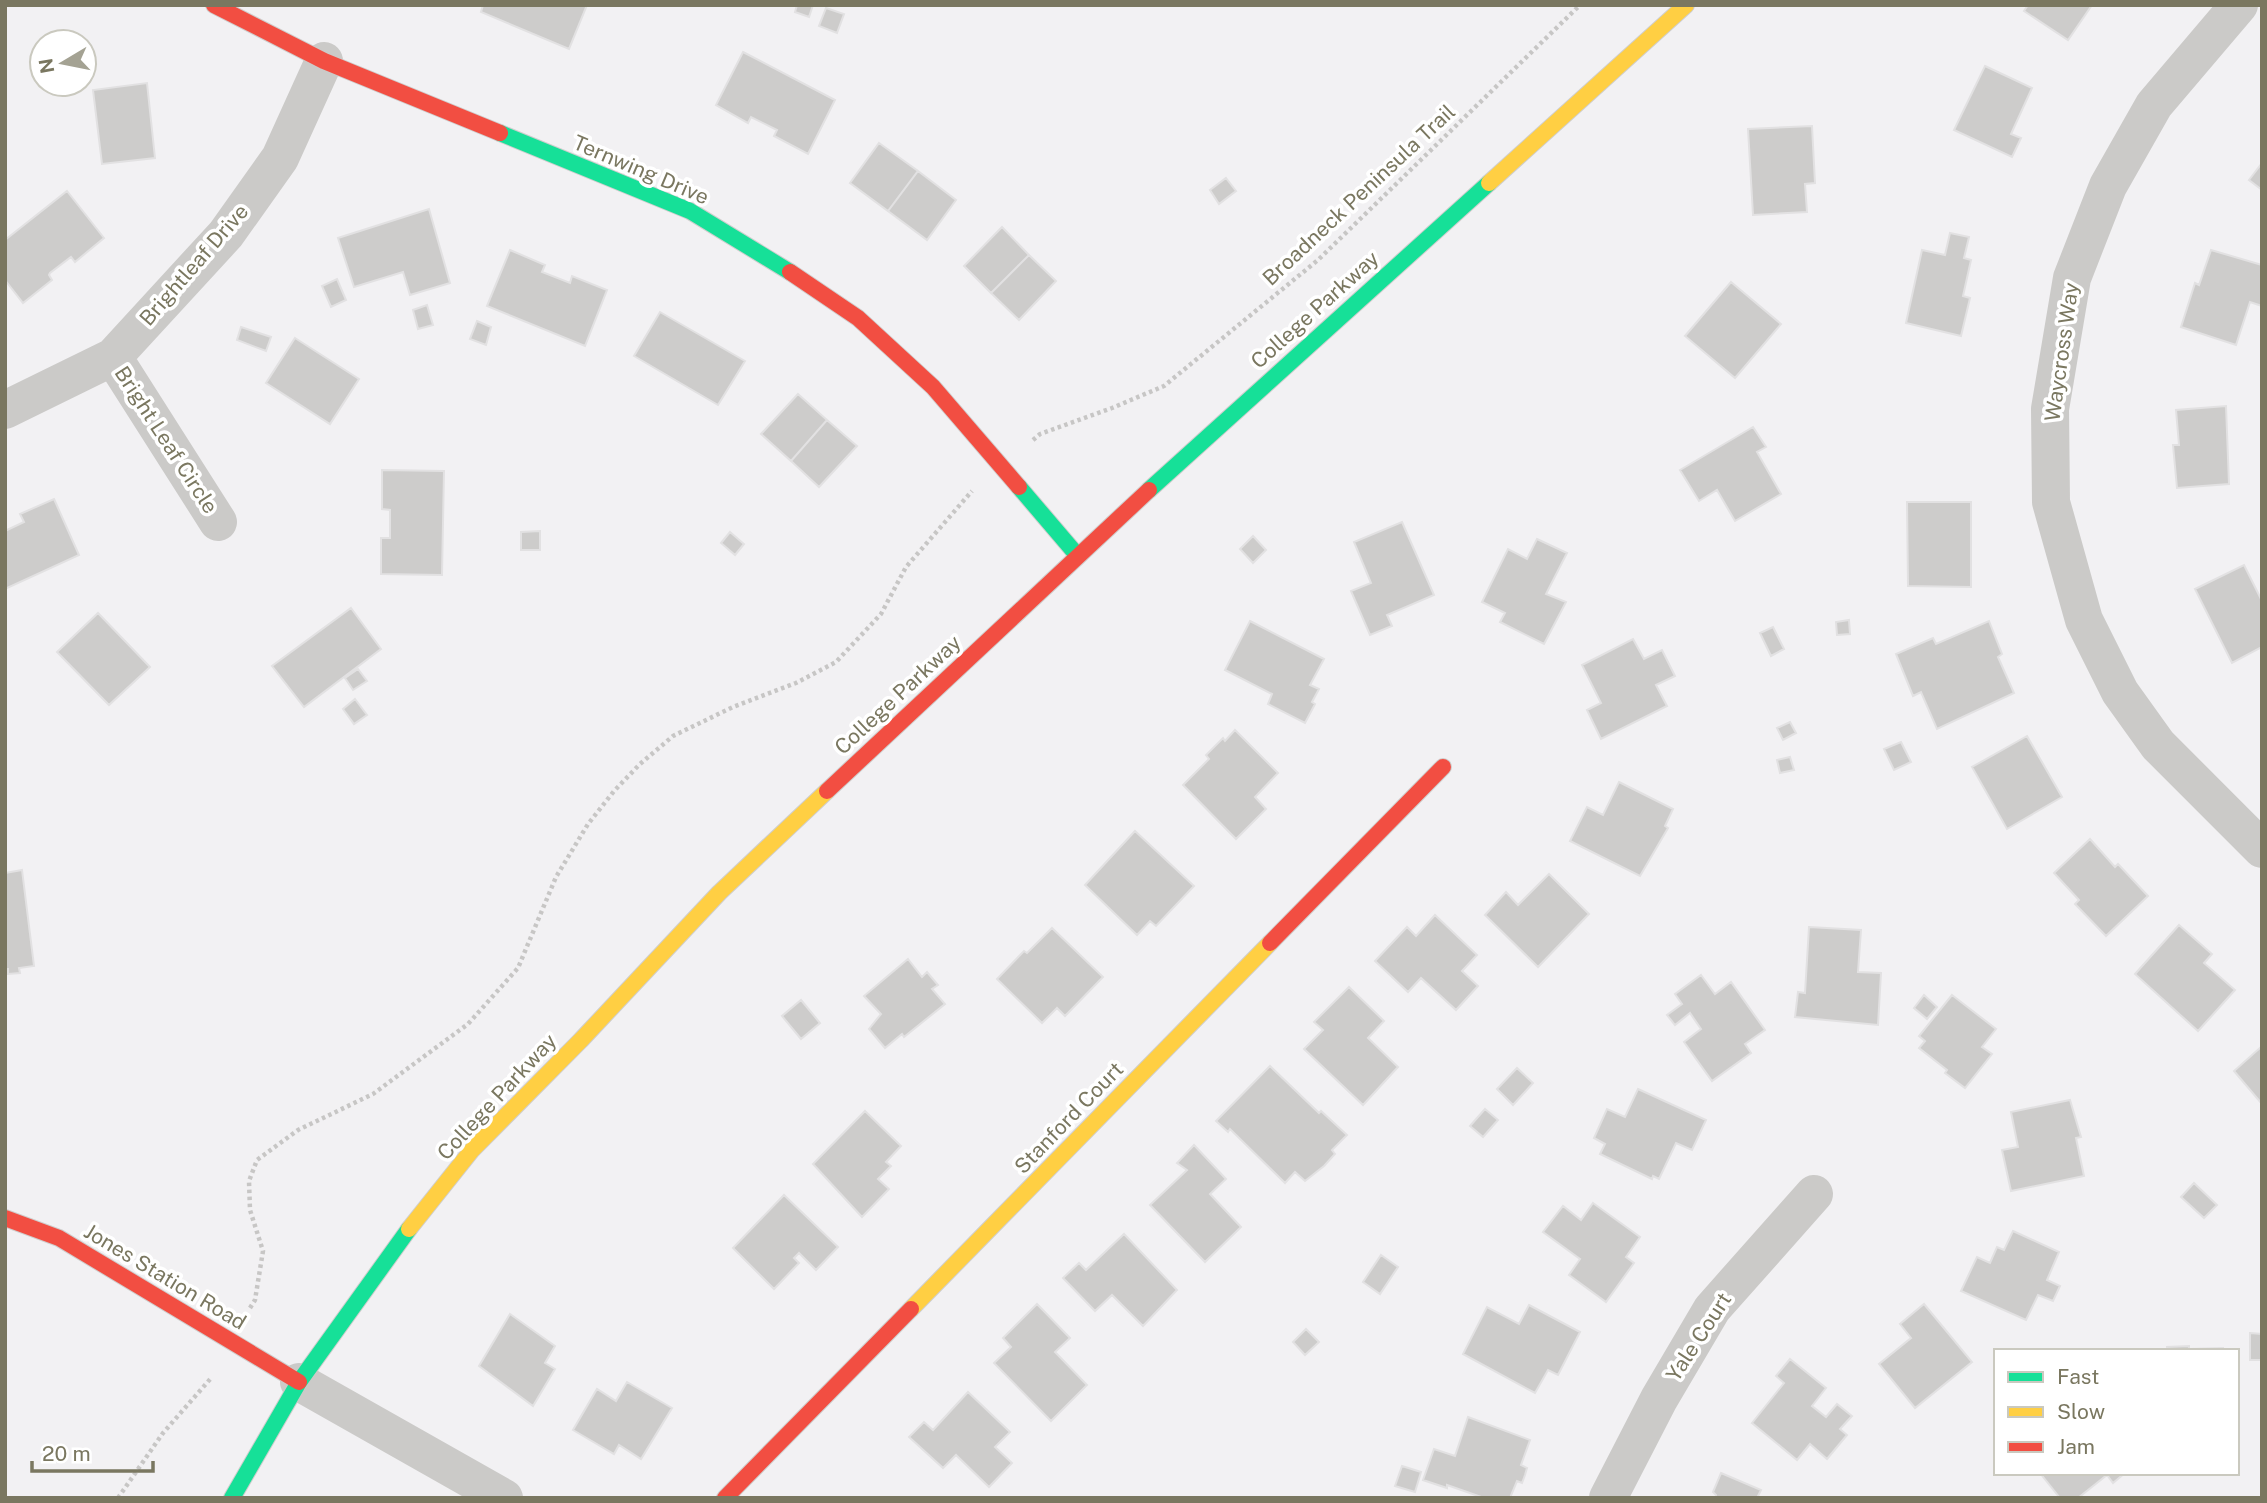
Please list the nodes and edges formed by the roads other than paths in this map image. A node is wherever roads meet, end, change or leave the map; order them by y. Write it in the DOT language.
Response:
graph roads {
  1 [pos="214,5"];
  2 [pos="1686,5"];
  3 [pos="2239,5"];
  4 [pos="324,61"];
  5 [pos="113,357"];
  6 [pos="5,410"];
  7 [pos="218,522"];
  8 [pos="1077,555"];
  9 [pos="1443,767"];
  10 [pos="2262,849"];
  11 [pos="1814,1194"];
  12 [pos="5,1218"];
  13 [pos="299,1382"];
  14 [pos="232,1498"];
  15 [pos="504,1498"];
  16 [pos="725,1498"];
  17 [pos="1608,1498"];
  1 -- 4 [label="street, Ternwing Drive"];
  2 -- 8 [label="street, College Parkway"];
  3 -- 10 [label="street, Waycross Way"];
  4 -- 5 [label="street, Brightleaf Drive"];
  4 -- 8 [label="street, Ternwing Drive"];
  5 -- 6 [label="street, Brightleaf Drive"];
  5 -- 7 [label="street, Bright Leaf Circle"];
  8 -- 13 [label="street, College Parkway"];
  9 -- 16 [label="street, Stanford Court"];
  11 -- 17 [label="street, Yale Court"];
  12 -- 13 [label="street, Jones Station Road"];
  13 -- 14 [label="street, College Parkway"];
  13 -- 15 [label="street"];
}
